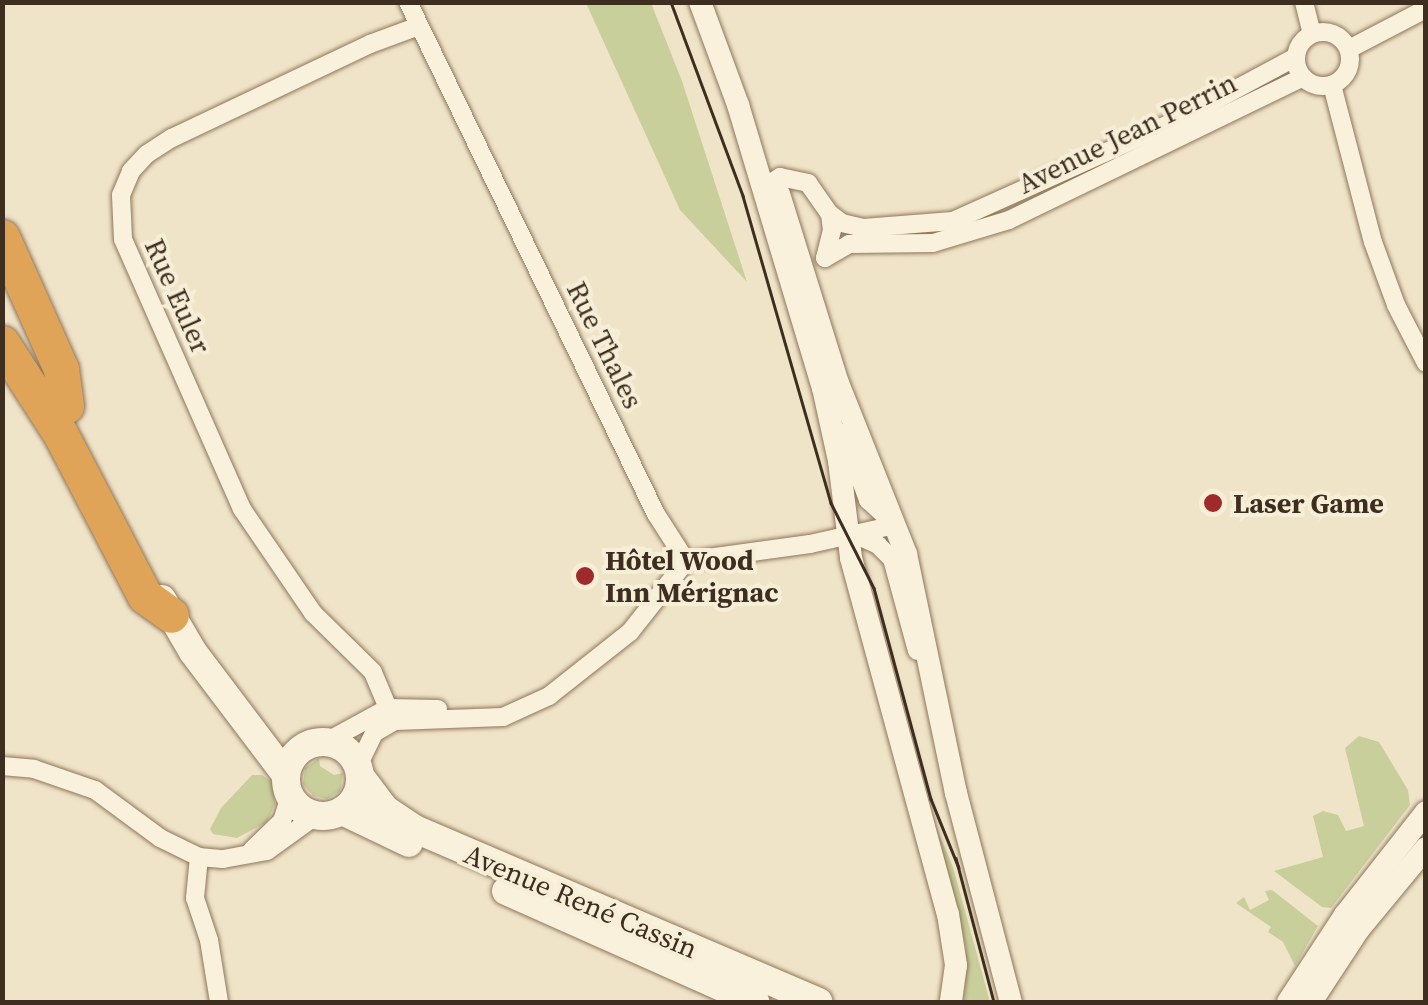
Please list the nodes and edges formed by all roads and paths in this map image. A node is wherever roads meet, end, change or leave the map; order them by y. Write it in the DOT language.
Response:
graph roads {
  1 [pos="408,2"];
  2 [pos="700,2"];
  3 [pos="1304,2"];
  4 [pos="1426,9"];
  5 [pos="420,26"];
  6 [pos="1312,34"];
  7 [pos="1348,49"];
  8 [pos="1296,57"];
  9 [pos="1303,77"];
  10 [pos="1332,85"];
  11 [pos="769,190"];
  12 [pos="830,214"];
  13 [pos="963,226"];
  14 [pos="2,236"];
  15 [pos="782,254"];
  16 [pos="825,258"];
  17 [pos="2,269"];
  18 [pos="805,272"];
  19 [pos="2,343"];
  20 [pos="1426,363"];
  21 [pos="823,388"];
  22 [pos="66,406"];
  23 [pos="895,525"];
  24 [pos="852,536"];
  25 [pos="686,561"];
  26 [pos="171,615"];
  27 [pos="205,668"];
  28 [pos="388,708"];
  29 [pos="467,718"];
  30 [pos="943,727"];
  31 [pos="319,743"];
  32 [pos="2,766"];
  33 [pos="359,771"];
  34 [pos="288,786"];
  35 [pos="1426,812"];
  36 [pos="330,813"];
  37 [pos="1426,848"];
  38 [pos="200,857"];
  39 [pos="233,857"];
  40 [pos="219,1002"];
  41 [pos="755,1002"];
  42 [pos="819,1002"];
  43 [pos="951,1002"];
  44 [pos="1011,1002"];
  45 [pos="1288,1002"];
  46 [pos="1310,1002"];
  1 -- 5 [label="street, Rue Thales"];
  2 -- 11 [label="street"];
  3 -- 6 [label="street"];
  4 -- 7 [label="street"];
  5 -- 25 [label="street, Rue Thales"];
  5 -- 28 [label="street, Rue Euler"];
  6 -- 7 [label="street"];
  6 -- 8 [label="street"];
  7 -- 10 [label="street"];
  8 -- 9 [label="street"];
  8 -- 13 [label="street, Avenue Jean Perrin"];
  9 -- 10 [label="street"];
  9 -- 13 [label="street, Avenue Jean Perrin"];
  10 -- 20 [label="street"];
  11 -- 12 [label="street, Avenue Jean Perrin"];
  11 -- 15 [label="street"];
  11 -- 18 [label="street"];
  12 -- 13 [label="street, Avenue Jean Perrin"];
  12 -- 16 [label="street"];
  13 -- 16 [label="street, Avenue Jean Perrin"];
  14 -- 22 [label="highway"];
  15 -- 18 [label="street"];
  15 -- 21 [label="street"];
  16 -- 18 [label="street, Avenue Jean Perrin"];
  17 -- 22 [label="main road"];
  18 -- 23 [label="street"];
  19 -- 26 [label="highway"];
  21 -- 23 [label="street"];
  21 -- 24 [label="street"];
  22 -- 26 [label="main road"];
  23 -- 24 [label="street"];
  23 -- 30 [label="street"];
  24 -- 25 [label="street"];
  24 -- 30 [label="street"];
  24 -- 43 [label="street"];
  25 -- 29 [label="street"];
  26 -- 27 [label="main road"];
  27 -- 31 [label="main road"];
  27 -- 34 [label="main road"];
  28 -- 29 [label="street"];
  28 -- 31 [label="street"];
  29 -- 33 [label="street"];
  30 -- 44 [label="street"];
  31 -- 33 [label="main road"];
  31 -- 34 [label="main road"];
  32 -- 38 [label="street"];
  33 -- 36 [label="main road"];
  33 -- 42 [label="main road, Avenue René Cassin"];
  34 -- 36 [label="main road"];
  34 -- 39 [label="street"];
  35 -- 45 [label="street"];
  36 -- 39 [label="street"];
  36 -- 41 [label="main road, Avenue René Cassin"];
  37 -- 46 [label="street"];
  38 -- 39 [label="street"];
  38 -- 40 [label="street"];
}
